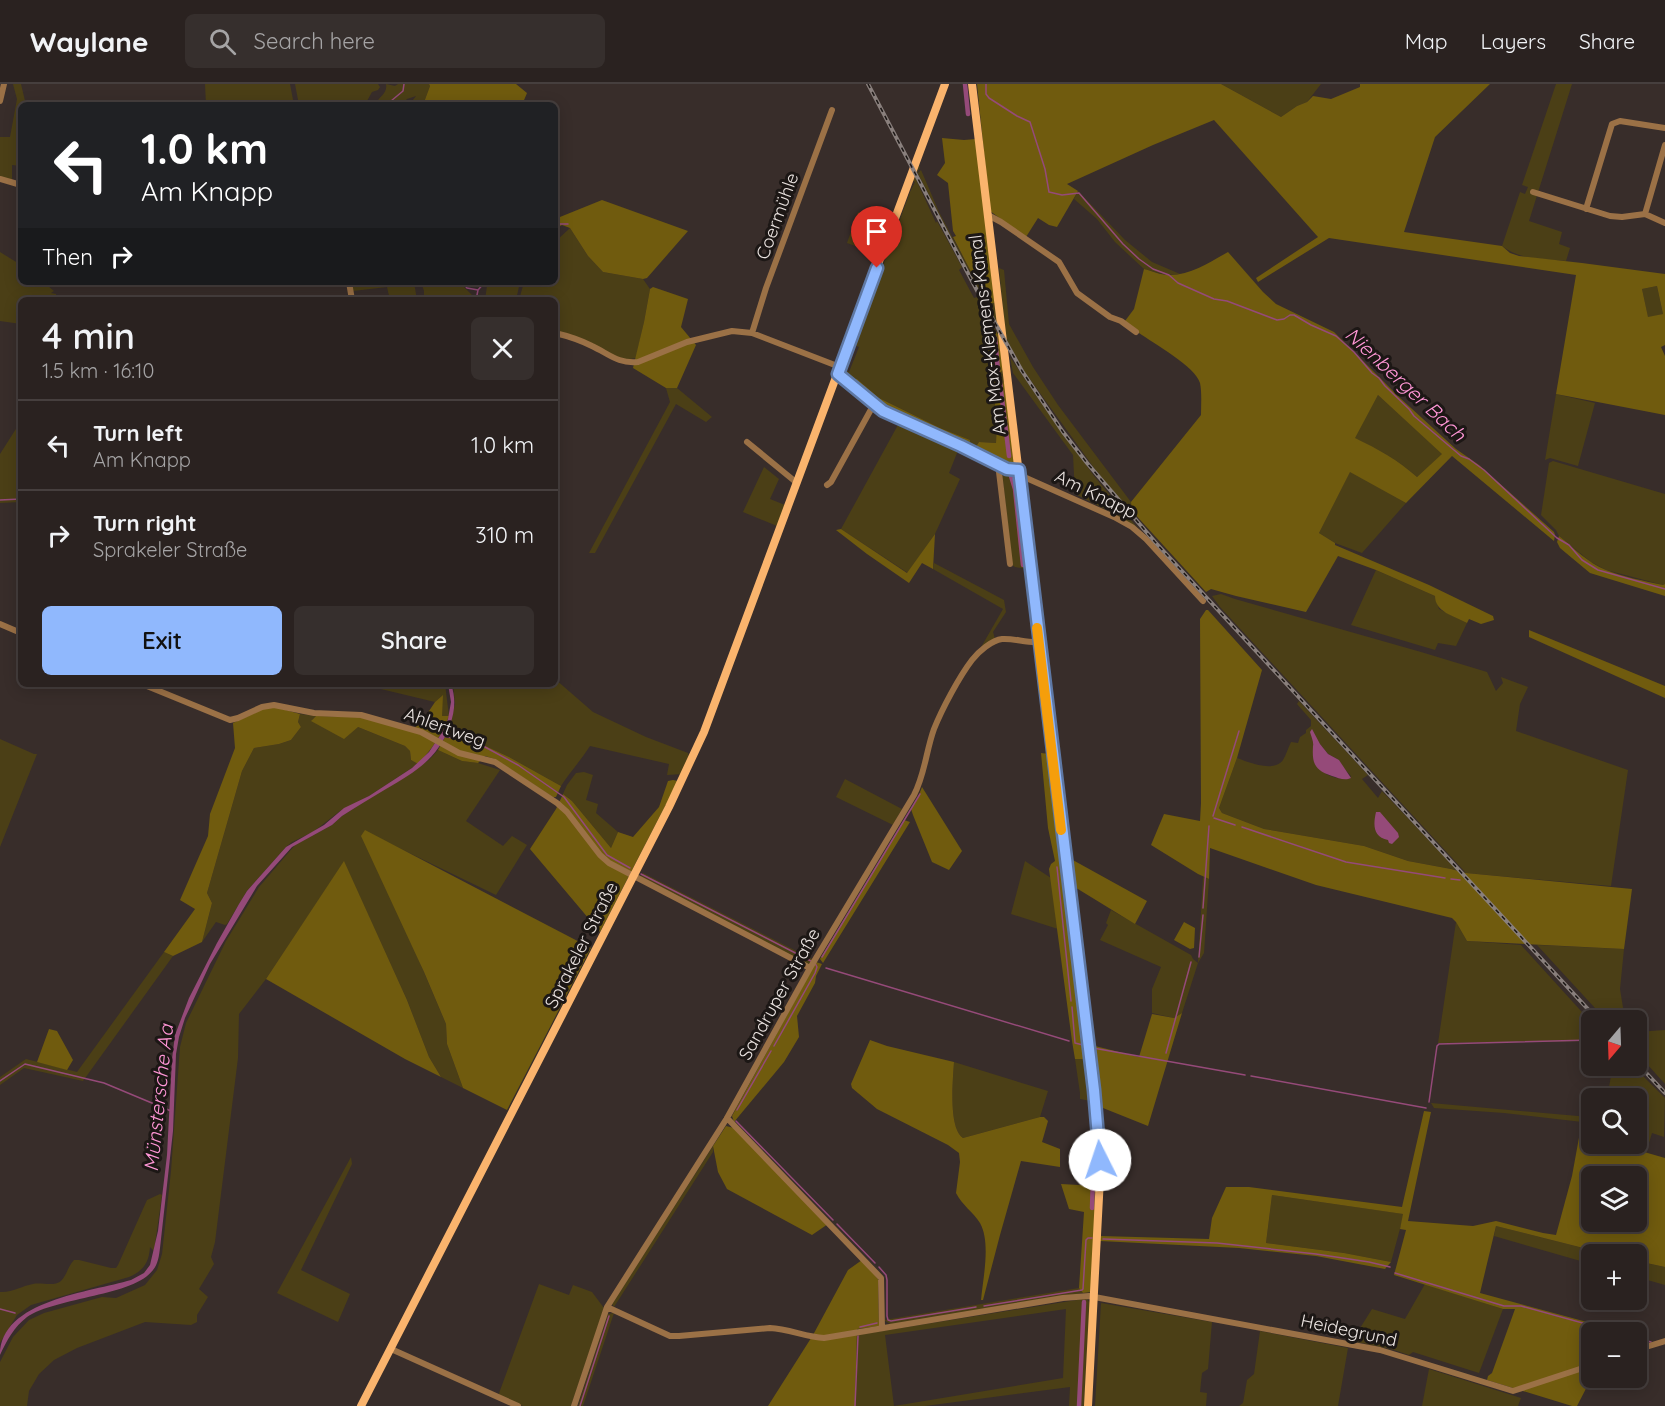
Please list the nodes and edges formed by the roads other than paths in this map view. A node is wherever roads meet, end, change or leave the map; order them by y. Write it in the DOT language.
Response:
graph roads {
  1 [pos="4,84"];
  2 [pos="945,84"];
  3 [pos="972,84"];
  4 [pos="0,101"];
  5 [pos="832,110"];
  6 [pos="1665,128"];
  7 [pos="1665,145"];
  8 [pos="0,179"];
  9 [pos="18,184"];
  10 [pos="1533,192"];
  11 [pos="1586,209"];
  12 [pos="1645,214"];
  13 [pos="988,215"];
  14 [pos="1665,223"];
  15 [pos="1136,332"];
  16 [pos="752,333"];
  17 [pos="558,334"];
  18 [pos="839,370"];
  19 [pos="874,404"];
  20 [pos="747,442"];
  21 [pos="1001,466"];
  22 [pos="1019,474"];
  23 [pos="797,483"];
  24 [pos="827,485"];
  25 [pos="1010,564"];
  26 [pos="1203,601"];
  27 [pos="0,624"];
  28 [pos="18,632"];
  29 [pos="1039,642"];
  30 [pos="149,687"];
  31 [pos="633,876"];
  32 [pos="812,964"];
  33 [pos="727,1119"];
  34 [pos="1094,1297"];
  35 [pos="607,1307"];
  36 [pos="882,1328"];
  37 [pos="1665,1341"];
  38 [pos="1647,1347"];
  39 [pos="391,1349"];
  40 [pos="1581,1369"];
  41 [pos="362,1406"];
  42 [pos="518,1406"];
  43 [pos="574,1406"];
  44 [pos="1088,1406"];
  1 -- 4 [label="street"];
  2 -- 18 [label="main road, Sprakeler Straße"];
  3 -- 13 [label="main road, Am Max-Klemens-Kanal"];
  5 -- 16 [label="street, Coermühle"];
  6 -- 11 [label="street"];
  7 -- 12 [label="street"];
  8 -- 9 [label="street"];
  10 -- 11 [label="street"];
  11 -- 12 [label="street"];
  12 -- 14 [label="street"];
  13 -- 15 [label="street"];
  13 -- 22 [label="main road, Am Max-Klemens-Kanal"];
  16 -- 17 [label="street"];
  16 -- 18 [label="street"];
  18 -- 19 [label="street, Am Knapp"];
  18 -- 23 [label="main road, Sprakeler Straße"];
  19 -- 21 [label="street, Am Knapp"];
  19 -- 24 [label="street"];
  20 -- 23 [label="street"];
  21 -- 22 [label="street, Am Knapp"];
  21 -- 25 [label="street"];
  22 -- 26 [label="street, Am Knapp"];
  22 -- 29 [label="main road, Am Max-Klemens-Kanal"];
  23 -- 31 [label="main road, Sprakeler Straße"];
  27 -- 28 [label="street"];
  29 -- 32 [label="street, Sandruper Straße"];
  29 -- 34 [label="main road, Am Max-Klemens-Kanal"];
  30 -- 31 [label="street, Ahlertweg"];
  31 -- 32 [label="street, Ahlertweg"];
  31 -- 39 [label="main road, Sprakeler Straße"];
  32 -- 33 [label="street, Sandruper Straße"];
  33 -- 35 [label="street, Sandruper Straße"];
  33 -- 36 [label="street"];
  34 -- 36 [label="street, Heidegrund"];
  34 -- 40 [label="street, Heidegrund"];
  34 -- 44 [label="main road, Am Max-Klemens-Kanal"];
  35 -- 36 [label="street, Heidegrund"];
  35 -- 43 [label="street, Sandruper Straße"];
  37 -- 38 [label="street"];
  39 -- 41 [label="main road, Sprakeler Straße"];
  39 -- 42 [label="street"];
}
